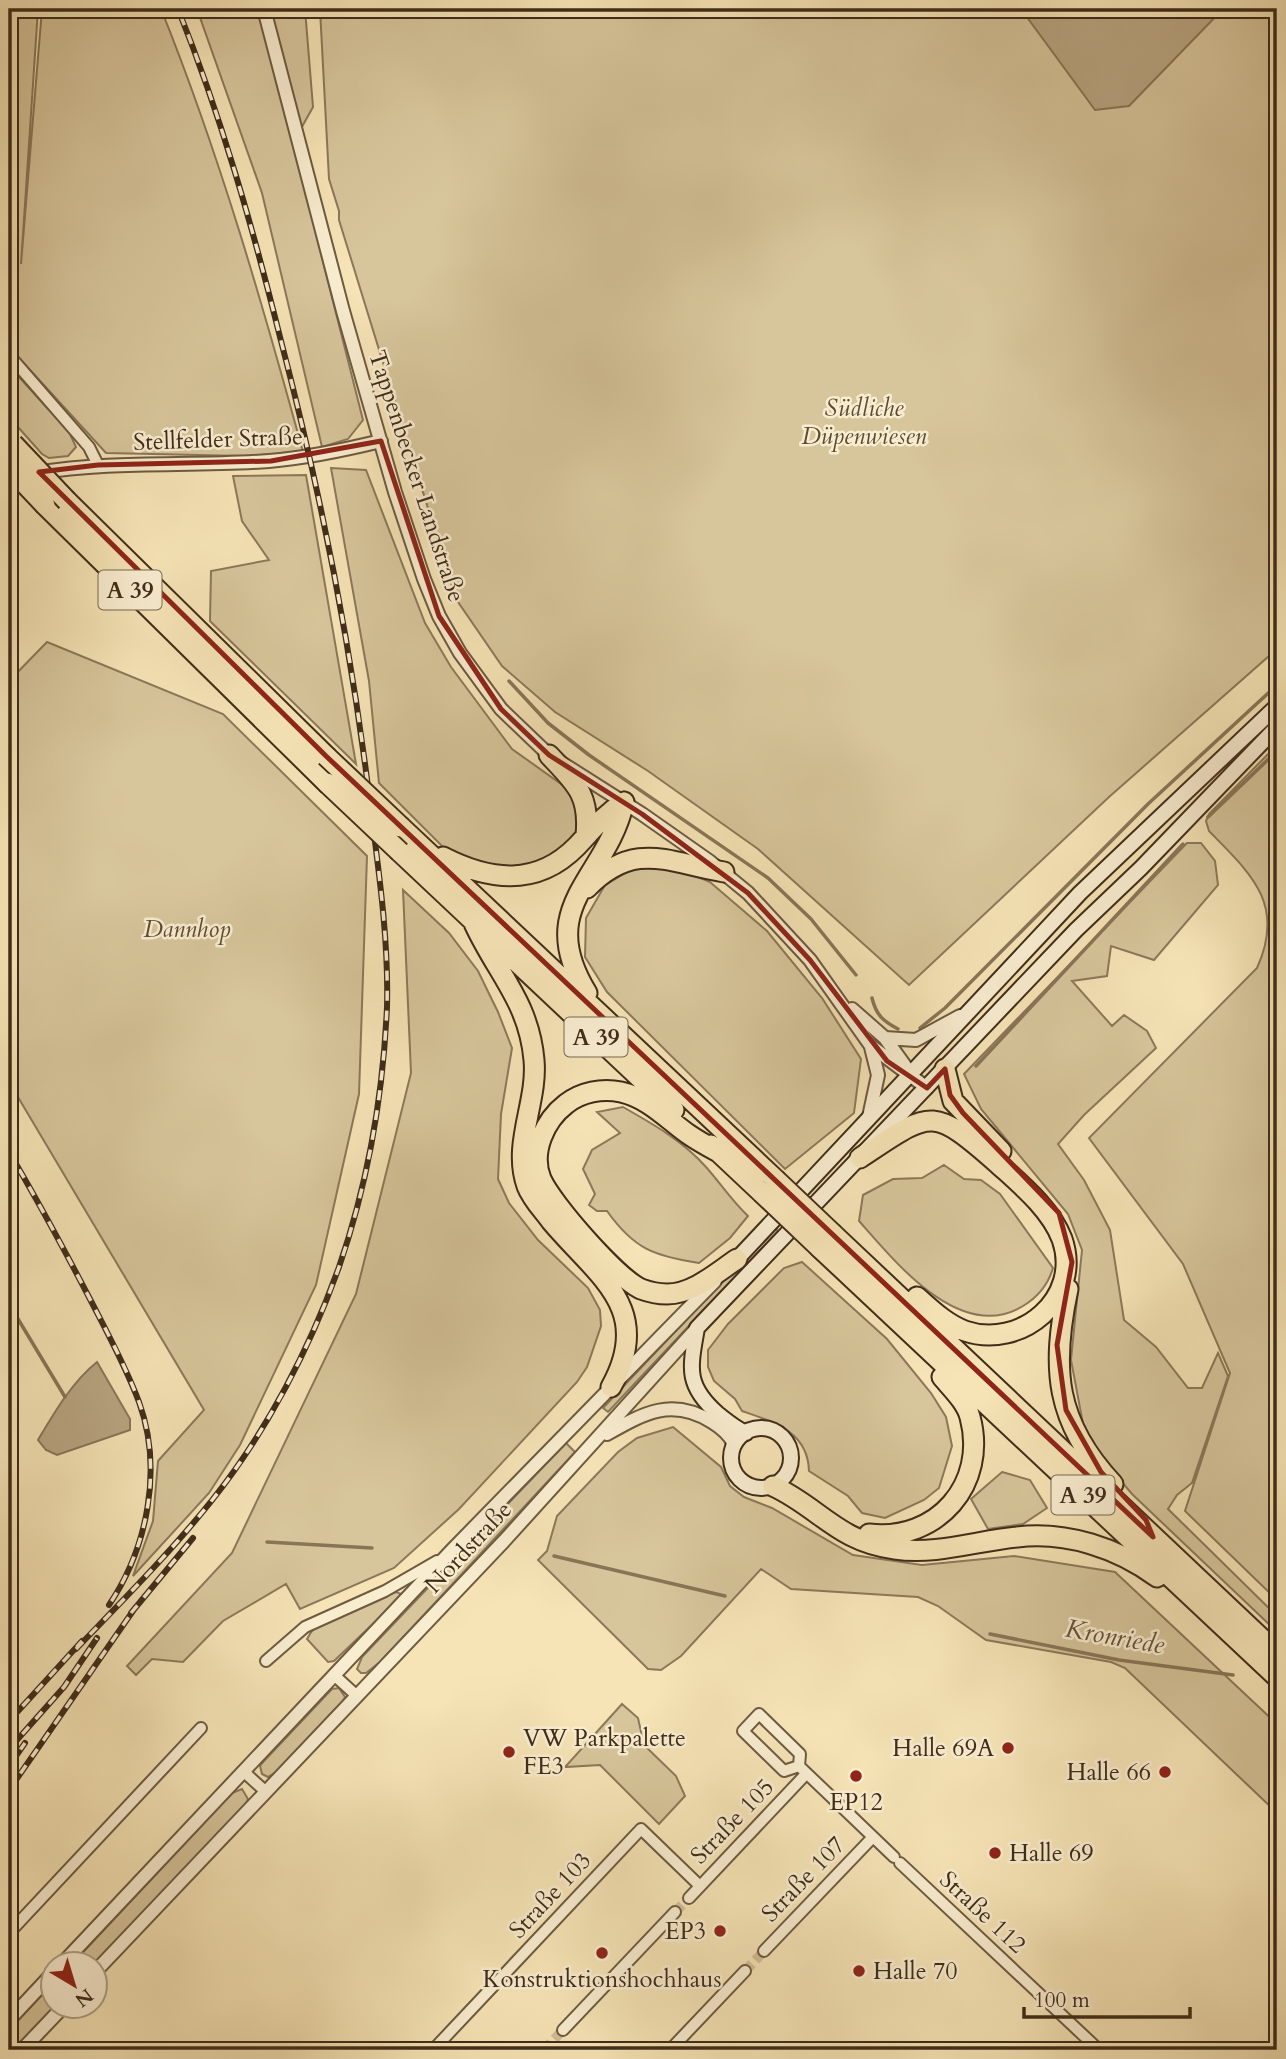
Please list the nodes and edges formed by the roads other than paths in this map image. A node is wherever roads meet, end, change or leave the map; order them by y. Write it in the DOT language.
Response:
graph roads {
  1 [pos="264,9"];
  2 [pos="9,355"];
  3 [pos="381,441"];
  4 [pos="11,442"];
  5 [pos="98,465"];
  6 [pos="9,467"];
  7 [pos="9,479"];
  8 [pos="1277,706"];
  9 [pos="1277,727"];
  10 [pos="549,755"];
  11 [pos="624,802"];
  12 [pos="586,835"];
  13 [pos="421,846"];
  14 [pos="724,872"];
  15 [pos="574,901"];
  16 [pos="473,921"];
  17 [pos="841,999"];
  18 [pos="970,1011"];
  19 [pos="608,1022"];
  20 [pos="885,1038"];
  21 [pos="871,1046"];
  22 [pos="945,1069"];
  23 [pos="912,1074"];
  24 [pos="927,1088"];
  25 [pos="869,1119"];
  26 [pos="720,1153"];
  27 [pos="860,1158"];
  28 [pos="769,1186"];
  29 [pos="826,1241"];
  30 [pos="737,1259"];
  31 [pos="697,1328"];
  32 [pos="907,1330"];
  33 [pos="611,1387"];
  34 [pos="746,1433"];
  35 [pos="597,1439"];
  36 [pos="734,1444"];
  37 [pos="780,1480"];
  38 [pos="1153,1538"];
  39 [pos="453,1549"];
  40 [pos="1268,1657"];
  41 [pos="266,1661"];
  42 [pos="334,1675"];
  43 [pos="1277,1677"];
  44 [pos="357,1696"];
  45 [pos="201,1728"];
  46 [pos="803,1770"];
  47 [pos="243,1771"];
  48 [pos="266,1791"];
  49 [pos="873,1837"];
  50 [pos="700,1886"];
  51 [pos="689,1898"];
  52 [pos="675,1912"];
  53 [pos="9,1933"];
  54 [pos="74,1951"];
  55 [pos="764,1951"];
  56 [pos="108,1958"];
  57 [pos="745,1971"];
  58 [pos="38,1989"];
  59 [pos="9,2020"];
  60 [pos="50,2021"];
  61 [pos="563,2030"];
  62 [pos="22,2050"];
  63 [pos="433,2050"];
  64 [pos="670,2050"];
  65 [pos="1099,2050"];
  1 -- 3 [label="street, Tappenbecker Landstraße"];
  2 -- 5 [label="street"];
  3 -- 5 [label="street, Stellfelder Straße"];
  3 -- 10 [label="street, Tappenbecker Landstraße"];
  4 -- 13 [label="highway, A 39, bridge"];
  5 -- 7 [label="street, Stellfelder Straße"];
  6 -- 16 [label="highway, A 39, bridge"];
  8 -- 18 [label="main road"];
  9 -- 22 [label="main road"];
  10 -- 11 [label="street, Tappenbecker Landstraße"];
  10 -- 12 [label="highway"];
  11 -- 12 [label="highway"];
  11 -- 14 [label="street, Tappenbecker Landstraße"];
  11 -- 15 [label="highway"];
  12 -- 13 [label="highway"];
  13 -- 19 [label="highway, A 39"];
  14 -- 15 [label="highway"];
  14 -- 17 [label="street, Tappenbecker Landstraße"];
  15 -- 19 [label="highway"];
  16 -- 26 [label="highway, A 39"];
  16 -- 33 [label="highway"];
  17 -- 20 [label="street, Tappenbecker Landstraße"];
  17 -- 21 [label="street, Tappenbecker Landstraße"];
  18 -- 20 [label="street"];
  18 -- 23 [label="main road"];
  19 -- 28 [label="highway, A 39"];
  20 -- 23 [label="street, Tappenbecker Landstraße"];
  21 -- 23 [label="street"];
  21 -- 25 [label="street"];
  22 -- 24 [label="main road"];
  22 -- 38 [label="highway"];
  23 -- 24 [label="street"];
  23 -- 25 [label="main road"];
  24 -- 27 [label="main road"];
  25 -- 30 [label="main road"];
  26 -- 28 [label="highway, A 39"];
  26 -- 30 [label="highway"];
  27 -- 29 [label="highway"];
  27 -- 31 [label="main road"];
  28 -- 29 [label="highway, A 39, bridge"];
  29 -- 32 [label="highway, A 39"];
  29 -- 38 [label="highway, A 39"];
  30 -- 33 [label="street, Nordstraße"];
  31 -- 34 [label="main road"];
  31 -- 35 [label="street, Nordstraße"];
  32 -- 37 [label="highway"];
  32 -- 40 [label="highway, A 39"];
  33 -- 39 [label="street, Nordstraße"];
  34 -- 36 [label="main road"];
  34 -- 37 [label="main road"];
  35 -- 36 [label="street"];
  35 -- 44 [label="street, Nordstraße"];
  36 -- 37 [label="main road"];
  37 -- 40 [label="highway"];
  38 -- 40 [label="highway, A 39"];
  39 -- 41 [label="street, Nordstraße"];
  39 -- 42 [label="street, Nordstraße"];
  40 -- 43 [label="highway, A 39"];
  42 -- 44 [label="street"];
  42 -- 47 [label="street, Nordstraße"];
  44 -- 48 [label="street, Nordstraße"];
  45 -- 53 [label="street"];
  46 -- 46 [label="street"];
  46 -- 49 [label="street, Straße 112"];
  46 -- 50 [label="street, Straße 105"];
  47 -- 48 [label="street"];
  47 -- 54 [label="street, Nordstraße"];
  48 -- 56 [label="street, Nordstraße"];
  49 -- 55 [label="street, Straße 107"];
  49 -- 65 [label="street, Straße 112"];
  50 -- 51 [label="street, Straße 105"];
  50 -- 63 [label="street, Straße 103"];
  52 -- 61 [label="street"];
  57 -- 64 [label="street"];
  58 -- 59 [label="street"];
  60 -- 62 [label="street"];
}
